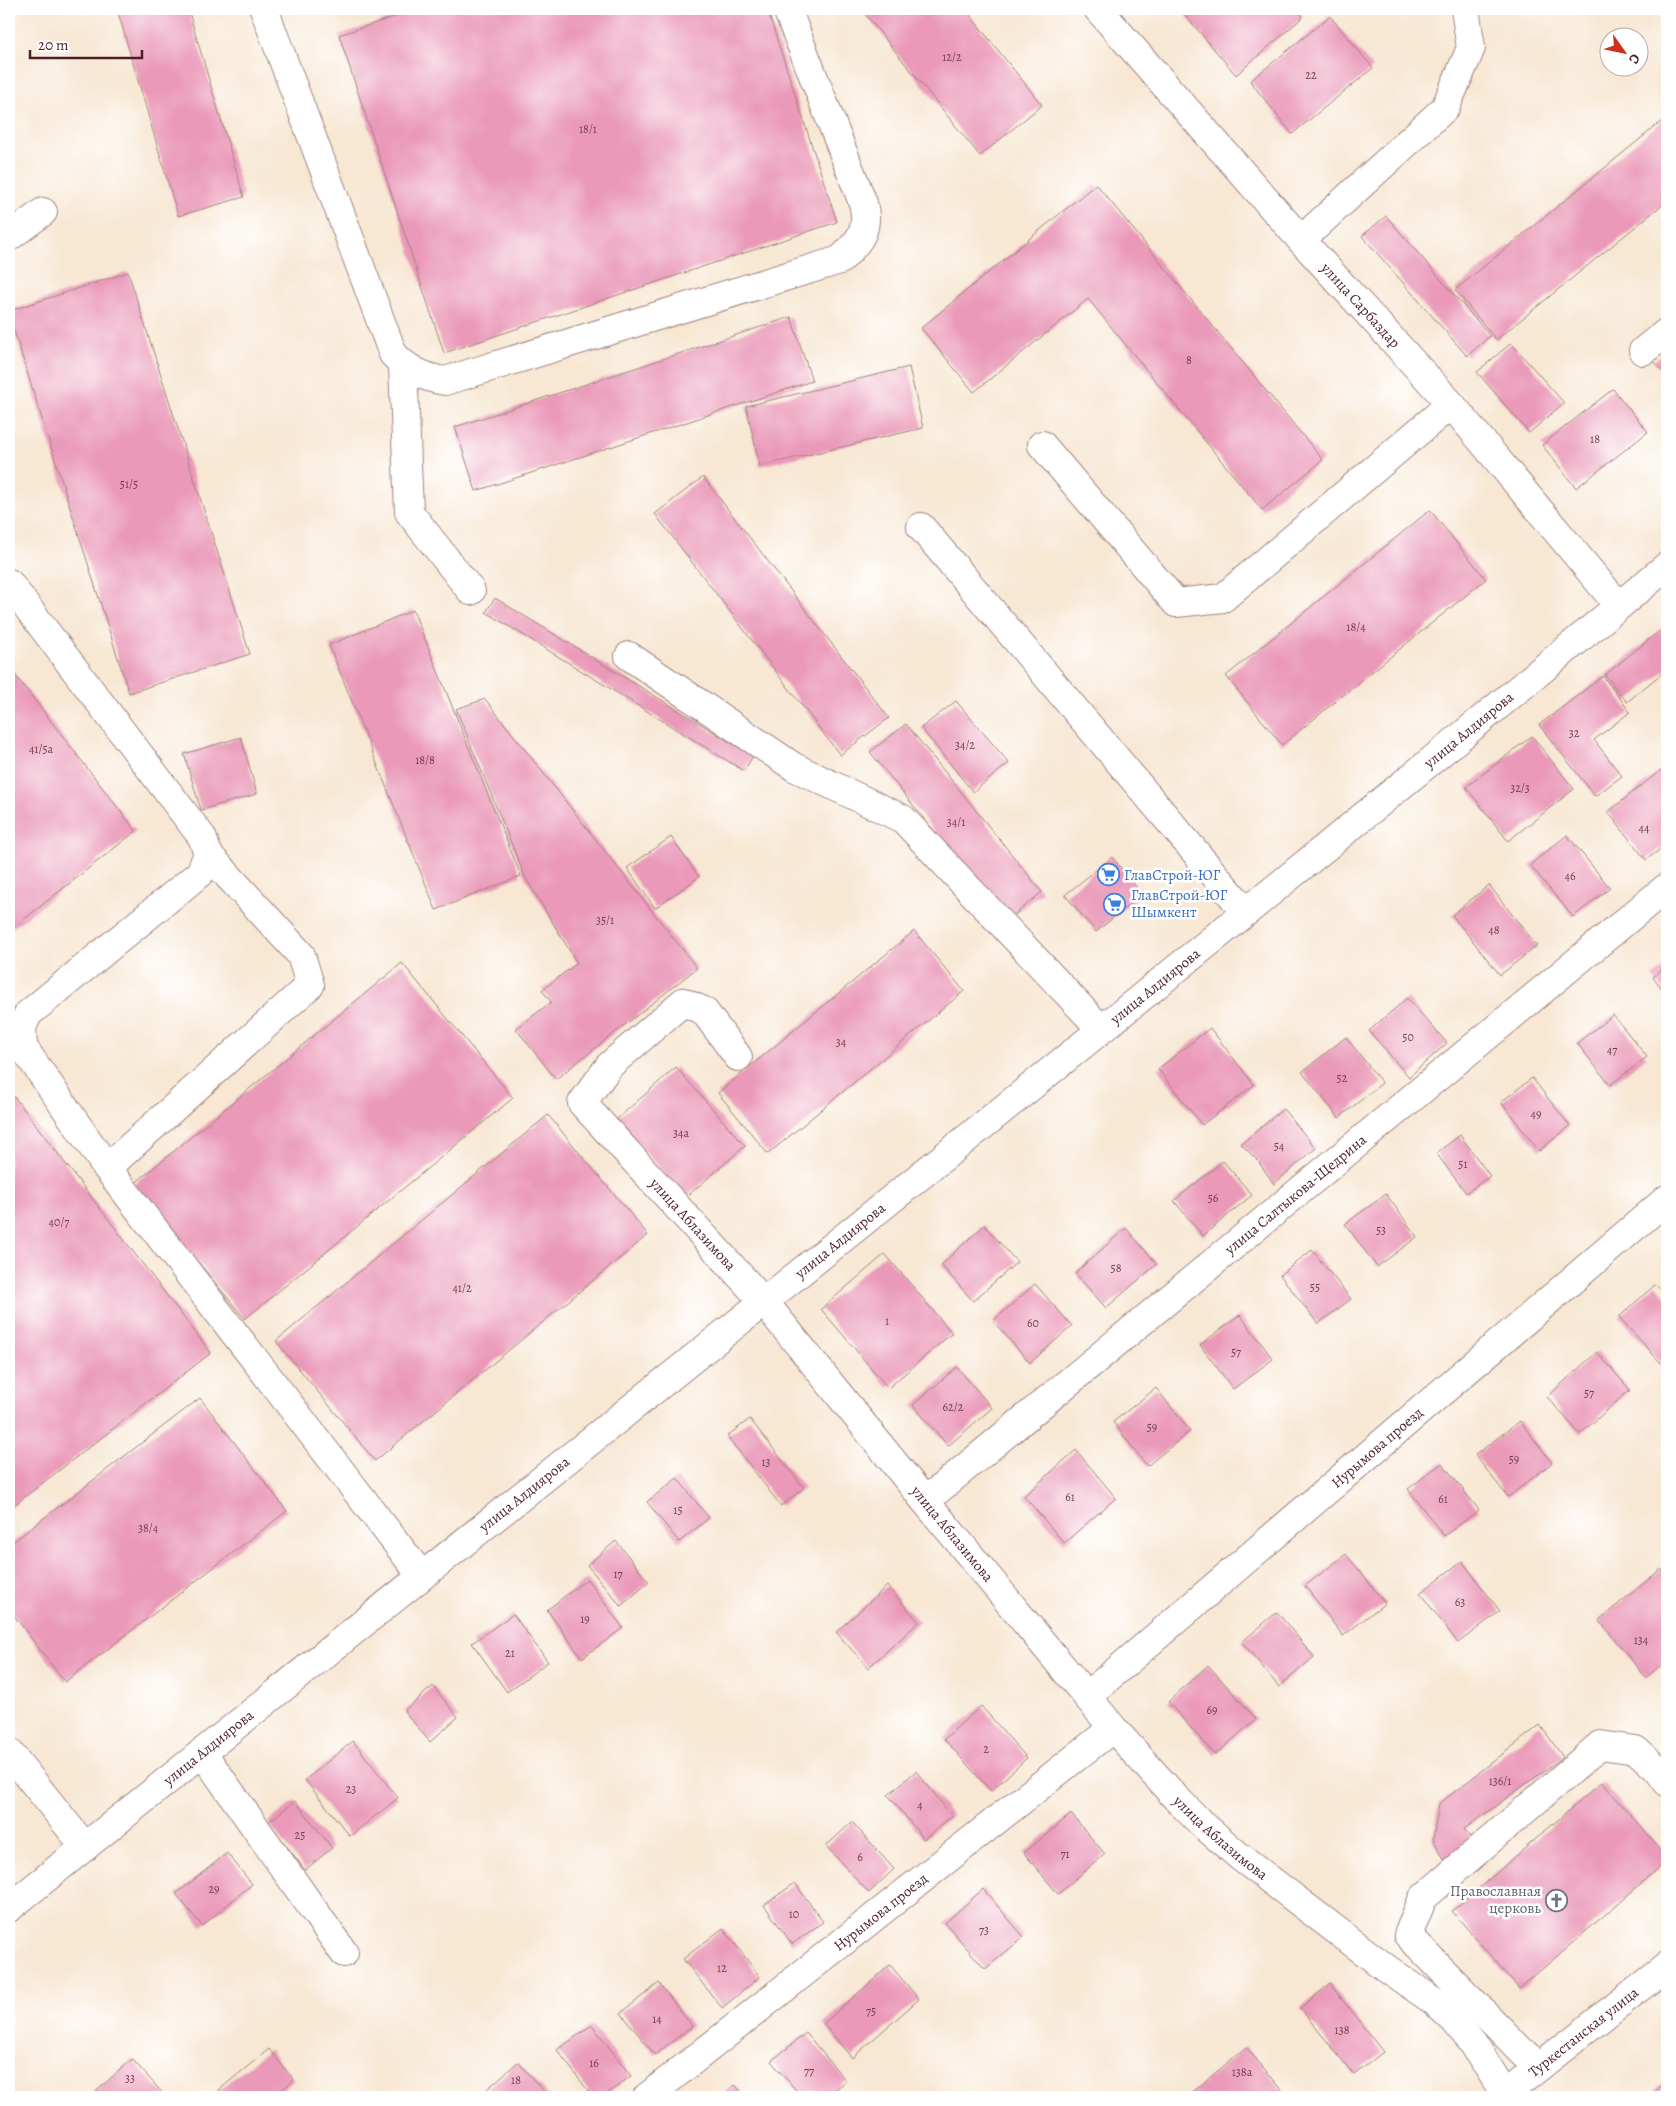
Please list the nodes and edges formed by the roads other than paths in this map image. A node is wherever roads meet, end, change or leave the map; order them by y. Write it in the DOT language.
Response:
graph roads {
  1 [pos="264,9"];
  2 [pos="787,9"];
  3 [pos="1098,9"];
  4 [pos="1465,9"];
  5 [pos="43,212"];
  6 [pos="9,237"];
  7 [pos="1301,240"];
  8 [pos="1667,332"];
  9 [pos="1643,351"];
  10 [pos="403,365"];
  11 [pos="1452,404"];
  12 [pos="1042,445"];
  13 [pos="921,526"];
  14 [pos="1667,566"];
  15 [pos="9,582"];
  16 [pos="471,591"];
  17 [pos="1620,606"];
  18 [pos="629,656"];
  19 [pos="208,854"];
  20 [pos="1667,887"];
  21 [pos="1245,911"];
  22 [pos="1101,1029"];
  23 [pos="16,1038"];
  24 [pos="738,1057"];
  25 [pos="108,1168"];
  26 [pos="1667,1199"];
  27 [pos="765,1302"];
  28 [pos="925,1501"];
  29 [pos="422,1575"];
  30 [pos="1087,1696"];
  31 [pos="1114,1728"];
  32 [pos="9,1752"];
  33 [pos="202,1752"];
  34 [pos="1667,1782"];
  35 [pos="85,1847"];
  36 [pos="9,1908"];
  37 [pos="344,1953"];
  38 [pos="1667,1966"];
  39 [pos="1538,2068"];
  40 [pos="1503,2096"];
  41 [pos="648,2097"];
  1 -- 10 [label="street"];
  2 -- 10 [label="street"];
  3 -- 7 [label="street, улица Сарбаздар"];
  4 -- 7 [label="street"];
  5 -- 6 [label="street"];
  7 -- 11 [label="street, улица Сарбаздар"];
  8 -- 9 [label="street"];
  10 -- 16 [label="street"];
  11 -- 12 [label="street"];
  11 -- 17 [label="street, улица Сарбаздар"];
  13 -- 21 [label="street"];
  14 -- 17 [label="street, улица Алдиярова"];
  15 -- 19 [label="street"];
  17 -- 21 [label="street, улица Алдиярова"];
  18 -- 22 [label="street"];
  19 -- 23 [label="street"];
  19 -- 25 [label="street"];
  20 -- 28 [label="street, улица Салтыкова-Щедрина"];
  21 -- 22 [label="street, улица Алдиярова"];
  22 -- 27 [label="street, улица Алдиярова"];
  23 -- 25 [label="street"];
  24 -- 27 [label="street, улица Аблазимова"];
  25 -- 29 [label="street"];
  26 -- 30 [label="street, Нурымова проезд"];
  27 -- 28 [label="street, улица Аблазимова"];
  27 -- 29 [label="street, улица Алдиярова"];
  28 -- 30 [label="street, улица Аблазимова"];
  29 -- 33 [label="street, улица Алдиярова"];
  30 -- 31 [label="street, улица Аблазимова"];
  31 -- 40 [label="street, улица Аблазимова"];
  31 -- 41 [label="street, Нурымова проезд"];
  32 -- 35 [label="street"];
  33 -- 35 [label="street, улица Алдиярова"];
  33 -- 37 [label="street"];
  34 -- 39 [label="street"];
  35 -- 36 [label="street, улица Алдиярова"];
  38 -- 39 [label="street, Туркестанская улица"];
  39 -- 40 [label="street, Туркестанская улица"];
}
